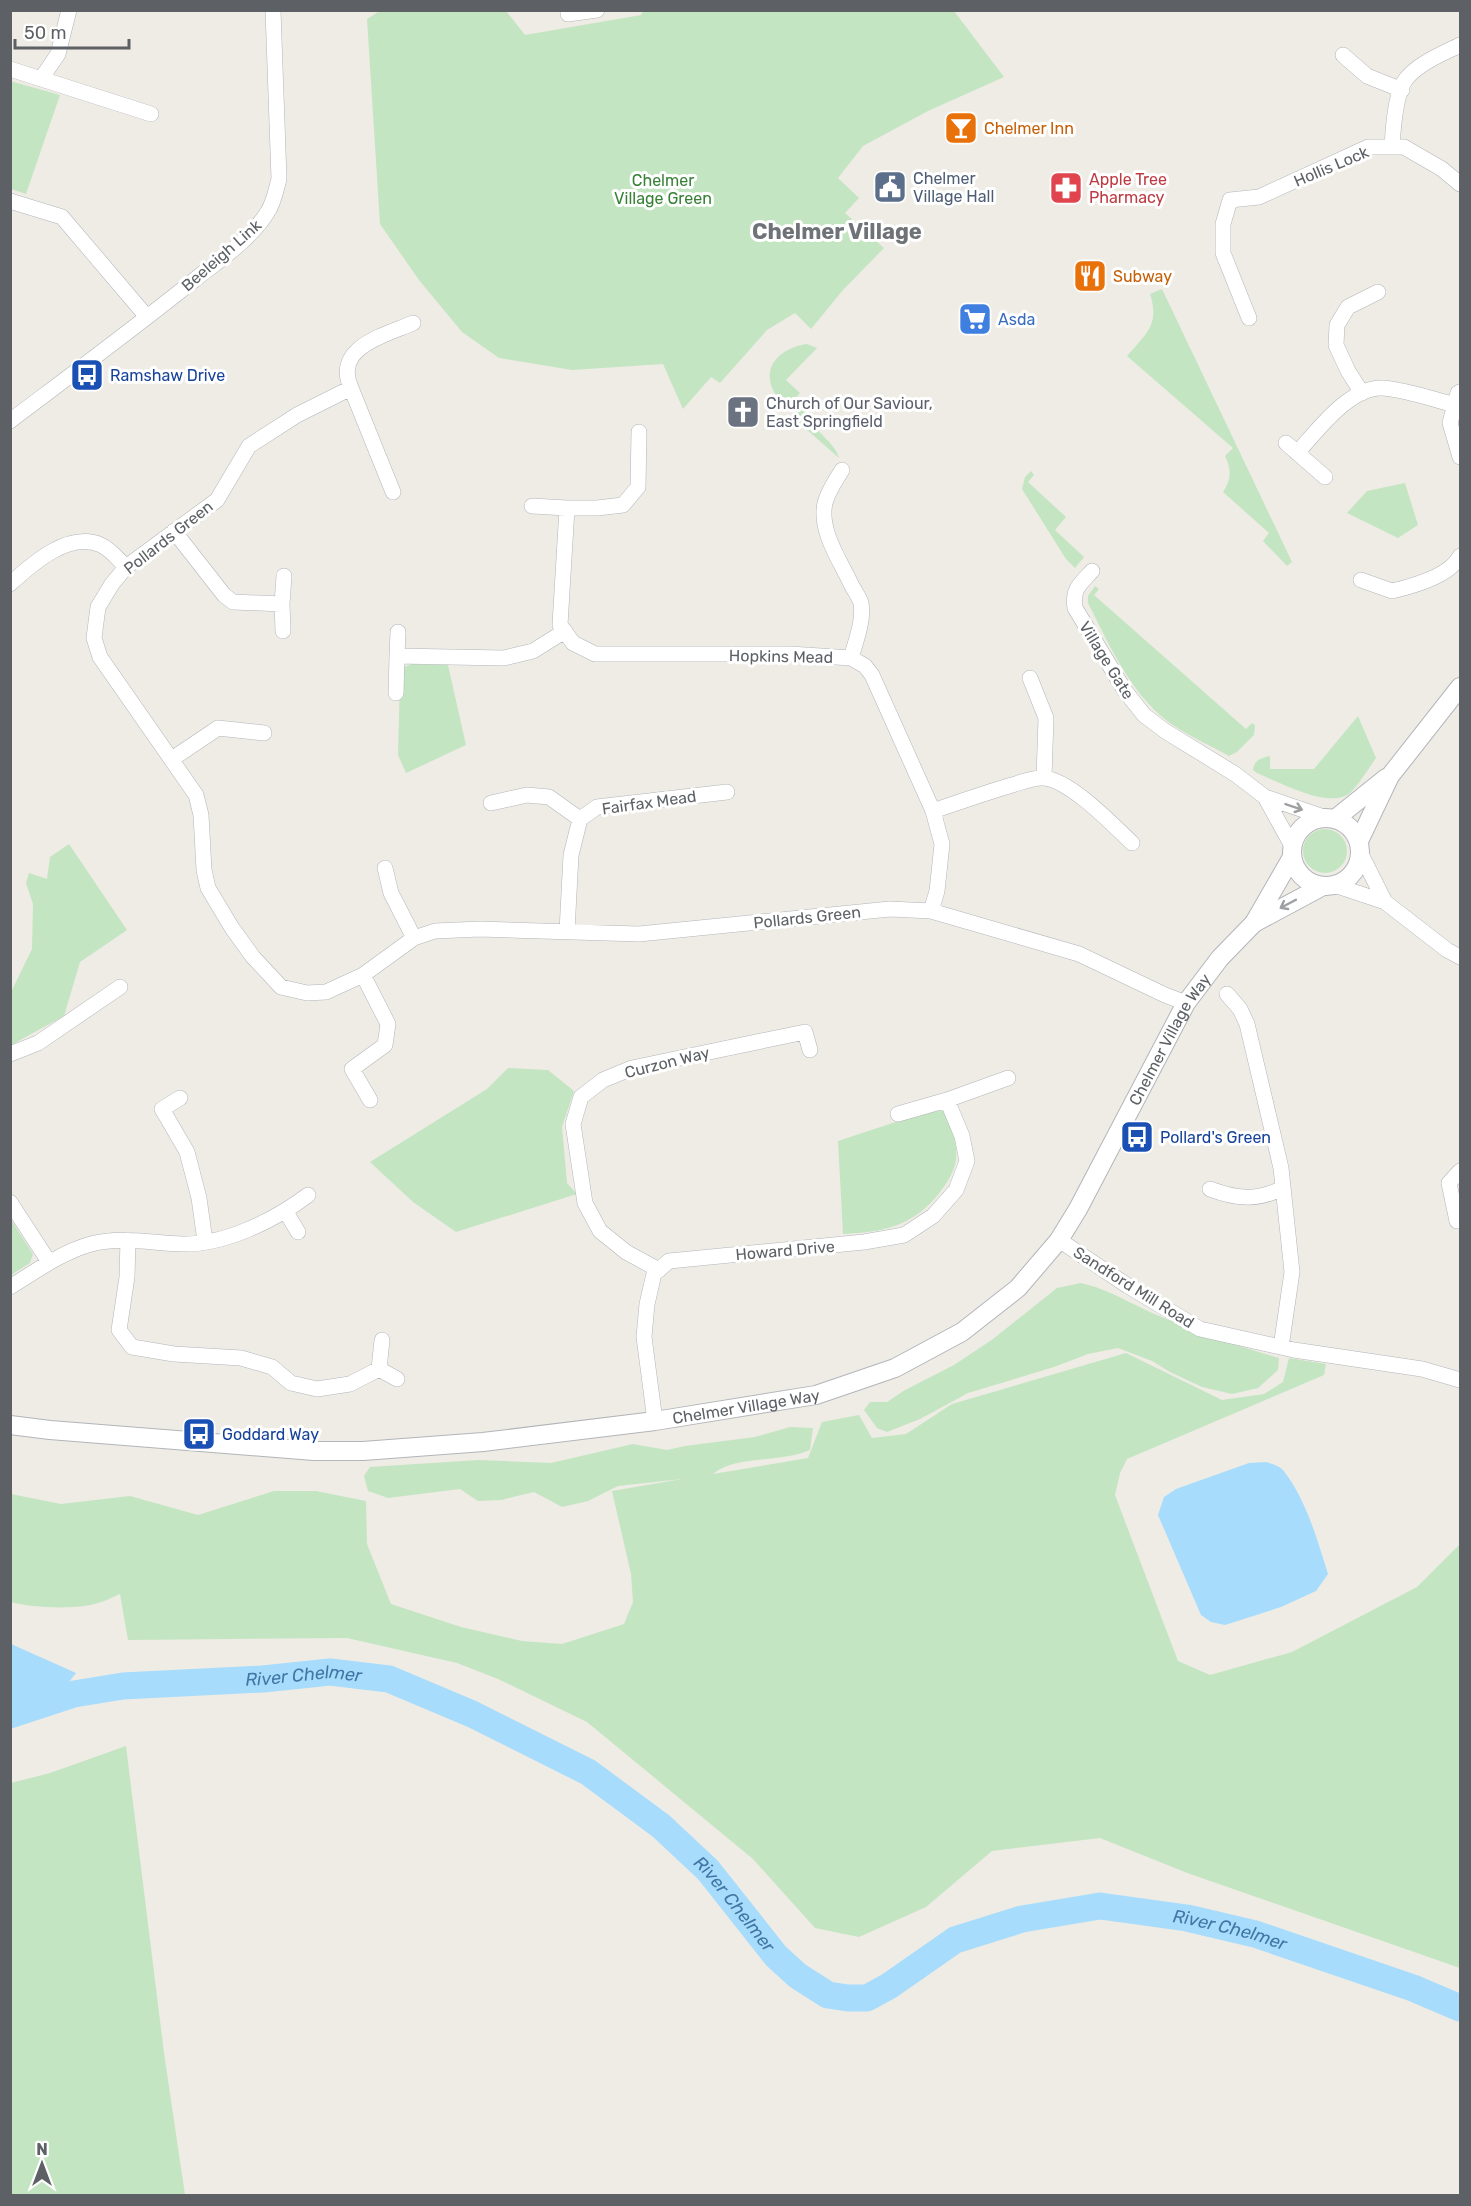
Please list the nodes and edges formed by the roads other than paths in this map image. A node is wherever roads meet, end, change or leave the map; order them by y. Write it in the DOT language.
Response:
graph roads {
  1 [pos="69,10"];
  2 [pos="273,10"];
  3 [pos="568,10"];
  4 [pos="597,10"];
  5 [pos="1461,45"];
  6 [pos="1343,55"];
  7 [pos="10,69"];
  8 [pos="41,79"];
  9 [pos="1402,90"];
  10 [pos="151,114"];
  11 [pos="1392,147"];
  12 [pos="1461,184"];
  13 [pos="10,201"];
  14 [pos="1378,292"];
  15 [pos="147,317"];
  16 [pos="1249,318"];
  17 [pos="413,323"];
  18 [pos="351,387"];
  19 [pos="1362,393"];
  20 [pos="1458,398"];
  21 [pos="10,421"];
  22 [pos="639,432"];
  23 [pos="1461,456"];
  24 [pos="843,470"];
  25 [pos="1325,477"];
  26 [pos="393,492"];
  27 [pos="532,506"];
  28 [pos="567,508"];
  29 [pos="174,531"];
  30 [pos="1461,556"];
  31 [pos="126,567"];
  32 [pos="1092,571"];
  33 [pos="284,576"];
  34 [pos="1361,580"];
  35 [pos="10,584"];
  36 [pos="282,604"];
  37 [pos="283,631"];
  38 [pos="564,631"];
  39 [pos="398,632"];
  40 [pos="397,656"];
  41 [pos="851,658"];
  42 [pos="1030,678"];
  43 [pos="1461,687"];
  44 [pos="396,693"];
  45 [pos="264,732"];
  46 [pos="172,759"];
  47 [pos="1390,776"];
  48 [pos="1044,778"];
  49 [pos="727,792"];
  50 [pos="1264,797"];
  51 [pos="491,803"];
  52 [pos="933,811"];
  53 [pos="1330,818"];
  54 [pos="580,819"];
  55 [pos="1132,843"];
  56 [pos="1360,847"];
  57 [pos="1292,851"];
  58 [pos="385,868"];
  59 [pos="1328,886"];
  60 [pos="1385,902"];
  61 [pos="931,911"];
  62 [pos="1254,923"];
  63 [pos="567,931"];
  64 [pos="414,938"];
  65 [pos="1461,957"];
  66 [pos="363,975"];
  67 [pos="120,987"];
  68 [pos="1227,994"];
  69 [pos="1185,1003"];
  70 [pos="810,1050"];
  71 [pos="10,1054"];
  72 [pos="1008,1077"];
  73 [pos="180,1098"];
  74 [pos="370,1100"];
  75 [pos="947,1100"];
  76 [pos="898,1114"];
  77 [pos="1461,1171"];
  78 [pos="1283,1188"];
  79 [pos="1210,1189"];
  80 [pos="308,1195"];
  81 [pos="10,1202"];
  82 [pos="286,1212"];
  83 [pos="1457,1221"];
  84 [pos="298,1232"];
  85 [pos="128,1240"];
  86 [pos="1059,1240"];
  87 [pos="205,1241"];
  88 [pos="49,1262"];
  89 [pos="659,1270"];
  90 [pos="10,1287"];
  91 [pos="382,1340"];
  92 [pos="1281,1347"];
  93 [pos="379,1369"];
  94 [pos="397,1378"];
  95 [pos="1461,1380"];
  96 [pos="655,1421"];
  97 [pos="10,1425"];
  1 -- 8 [label="street"];
  2 -- 15 [label="street, Beeleigh Link"];
  3 -- 4 [label="street"];
  5 -- 9 [label="street"];
  6 -- 9 [label="street"];
  7 -- 8 [label="street"];
  8 -- 10 [label="street"];
  9 -- 11 [label="street"];
  11 -- 12 [label="street, Hollis Lock"];
  11 -- 16 [label="street, Hollis Lock"];
  13 -- 15 [label="street"];
  14 -- 19 [label="street"];
  15 -- 21 [label="street, Beeleigh Link"];
  17 -- 18 [label="street"];
  18 -- 26 [label="street"];
  18 -- 29 [label="street, Pollards Green"];
  19 -- 20 [label="street"];
  19 -- 25 [label="street"];
  20 -- 23 [label="street"];
  22 -- 28 [label="street"];
  24 -- 41 [label="street"];
  27 -- 28 [label="street"];
  28 -- 38 [label="street"];
  29 -- 31 [label="street, Pollards Green"];
  29 -- 36 [label="street"];
  30 -- 34 [label="street"];
  31 -- 35 [label="street"];
  31 -- 46 [label="street, Pollards Green"];
  32 -- 50 [label="street, Village Gate"];
  33 -- 36 [label="street"];
  36 -- 37 [label="street"];
  38 -- 40 [label="street"];
  38 -- 41 [label="street, Hopkins Mead"];
  39 -- 40 [label="street"];
  40 -- 44 [label="street"];
  41 -- 52 [label="street, Hopkins Mead"];
  42 -- 48 [label="street"];
  43 -- 47 [label="street, Chelmer Village Way"];
  45 -- 46 [label="street"];
  46 -- 66 [label="street, Pollards Green"];
  47 -- 53 [label="street, Chelmer Village Way"];
  47 -- 56 [label="street, Chelmer Village Way"];
  48 -- 52 [label="street"];
  48 -- 55 [label="street"];
  49 -- 54 [label="street, Fairfax Mead"];
  50 -- 53 [label="street, Village Gate, one-way"];
  50 -- 57 [label="street, Village Gate"];
  51 -- 54 [label="street"];
  52 -- 61 [label="street, Hopkins Mead"];
  53 -- 56 [label="street"];
  53 -- 57 [label="street, Chelmer Village Way"];
  54 -- 63 [label="street, Fairfax Mead"];
  56 -- 59 [label="street, Chelmer Village Way"];
  56 -- 60 [label="street"];
  57 -- 59 [label="street"];
  57 -- 62 [label="street, Chelmer Village Way"];
  58 -- 64 [label="street"];
  59 -- 60 [label="street"];
  59 -- 62 [label="street, Chelmer Village Way, one-way"];
  60 -- 65 [label="street"];
  61 -- 63 [label="street, Pollards Green"];
  61 -- 69 [label="street, Pollards Green"];
  62 -- 69 [label="street, Chelmer Village Way"];
  63 -- 64 [label="street, Pollards Green"];
  64 -- 66 [label="street, Pollards Green"];
  66 -- 74 [label="street"];
  67 -- 71 [label="street"];
  68 -- 78 [label="street"];
  69 -- 86 [label="street, Chelmer Village Way"];
  70 -- 89 [label="street, Curzon Way"];
  72 -- 75 [label="street"];
  73 -- 87 [label="street"];
  75 -- 76 [label="street"];
  75 -- 89 [label="street, Howard Drive"];
  77 -- 83 [label="street"];
  78 -- 79 [label="street"];
  78 -- 92 [label="street"];
  80 -- 82 [label="street"];
  81 -- 88 [label="street"];
  82 -- 84 [label="street"];
  82 -- 87 [label="street"];
  85 -- 87 [label="street"];
  85 -- 88 [label="street"];
  85 -- 93 [label="street"];
  86 -- 92 [label="street, Sandford Mill Road"];
  86 -- 96 [label="street, Chelmer Village Way"];
  88 -- 90 [label="street"];
  89 -- 96 [label="street"];
  91 -- 93 [label="street"];
  92 -- 95 [label="street, Sandford Mill Road"];
  93 -- 94 [label="street"];
  96 -- 97 [label="street, Chelmer Village Way"];
}
